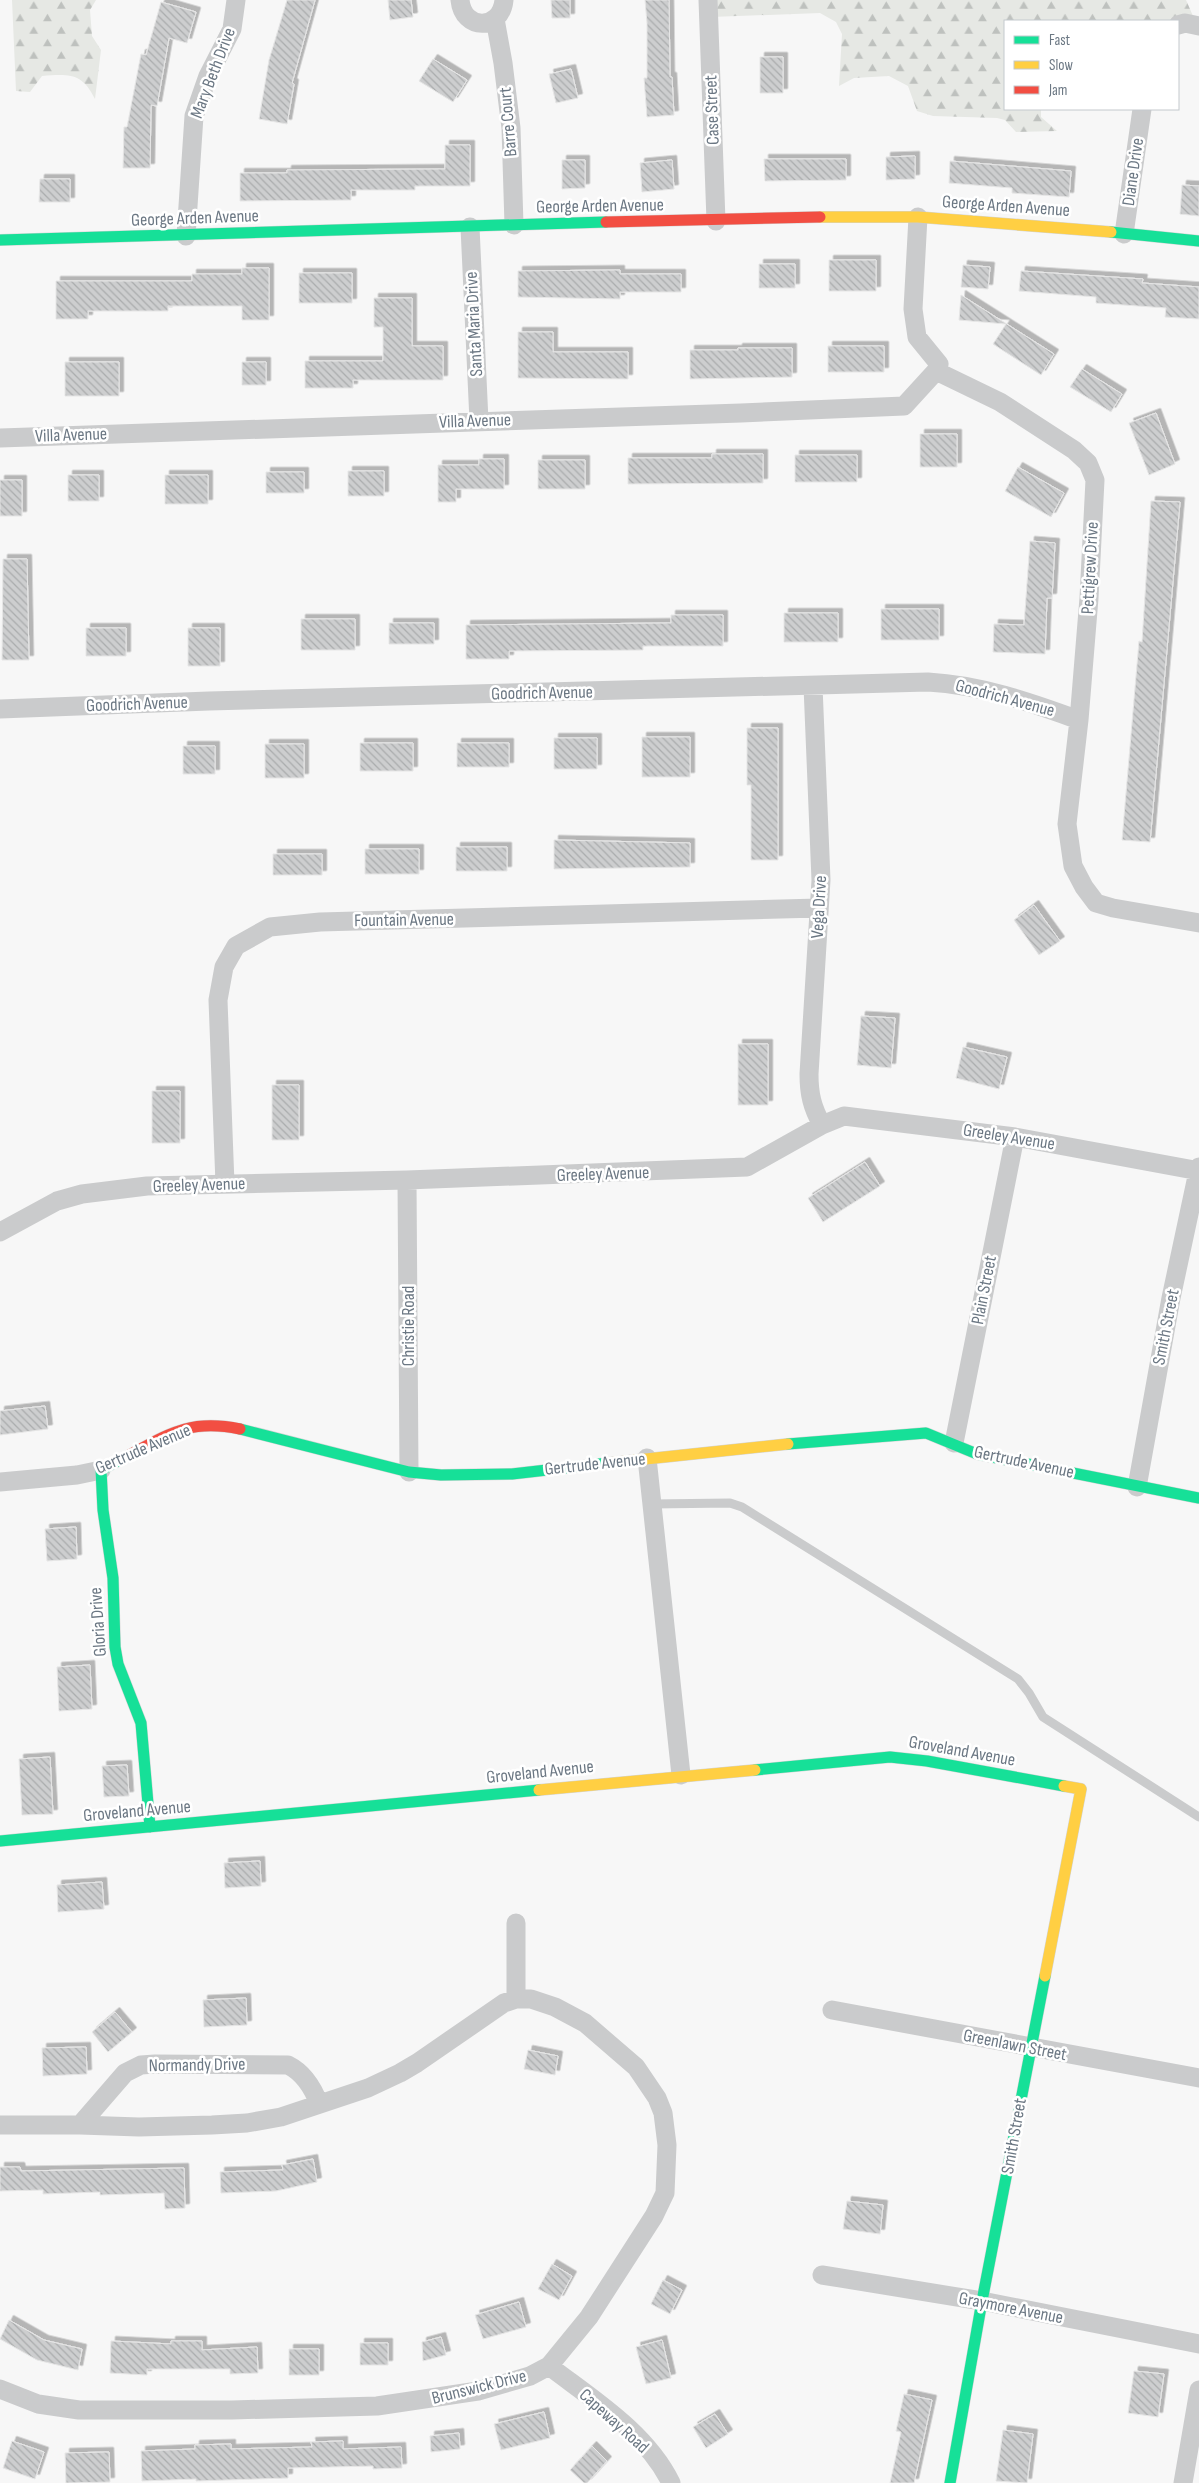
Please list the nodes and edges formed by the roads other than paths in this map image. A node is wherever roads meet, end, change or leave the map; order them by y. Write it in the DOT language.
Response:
graph roads {
  1 [pos="236,0"];
  2 [pos="460,0"];
  3 [pos="504,0"];
  4 [pos="708,0"];
  5 [pos="494,19"];
  6 [pos="1179,25"];
  7 [pos="1199,26"];
  8 [pos="1142,110"];
  9 [pos="918,217"];
  10 [pos="716,221"];
  11 [pos="514,225"];
  12 [pos="470,227"];
  13 [pos="1124,234"];
  14 [pos="186,236"];
  15 [pos="0,240"];
  16 [pos="1199,241"];
  17 [pos="936,371"];
  18 [pos="479,421"];
  19 [pos="0,438"];
  20 [pos="813,686"];
  21 [pos="0,709"];
  22 [pos="1079,720"];
  23 [pos="819,908"];
  24 [pos="1199,923"];
  25 [pos="822,1125"];
  26 [pos="1015,1137"];
  27 [pos="1199,1170"];
  28 [pos="407,1180"];
  29 [pos="225,1184"];
  30 [pos="2,1227"];
  31 [pos="954,1443"];
  32 [pos="647,1458"];
  33 [pos="101,1470"];
  34 [pos="409,1472"];
  35 [pos="0,1482"];
  36 [pos="1137,1487"];
  37 [pos="1199,1498"];
  38 [pos="652,1504"];
  39 [pos="681,1776"];
  40 [pos="1081,1790"];
  41 [pos="1199,1816"];
  42 [pos="150,1827"];
  43 [pos="0,1842"];
  44 [pos="516,1923"];
  45 [pos="516,1999"];
  46 [pos="832,2010"];
  47 [pos="1030,2048"];
  48 [pos="1199,2078"];
  49 [pos="320,2104"];
  50 [pos="0,2124"];
  51 [pos="80,2124"];
  52 [pos="822,2275"];
  53 [pos="982,2301"];
  54 [pos="1199,2344"];
  55 [pos="549,2366"];
  56 [pos="0,2389"];
  57 [pos="1199,2390"];
  58 [pos="671,2483"];
  59 [pos="950,2483"];
  60 [pos="1183,2483"];
  1 -- 14 [label="street, Mary Beth Drive"];
  2 -- 5 [label="street"];
  3 -- 5 [label="street"];
  4 -- 10 [label="street, Case Street"];
  5 -- 11 [label="street, Barre Court"];
  6 -- 7 [label="street"];
  8 -- 13 [label="street, Diane Drive"];
  9 -- 10 [label="street, George Arden Avenue"];
  9 -- 13 [label="street, George Arden Avenue"];
  9 -- 17 [label="street"];
  10 -- 11 [label="street, George Arden Avenue"];
  11 -- 12 [label="street, George Arden Avenue"];
  12 -- 14 [label="street, George Arden Avenue"];
  12 -- 18 [label="street, Santa Maria Drive"];
  13 -- 16 [label="street, George Arden Avenue"];
  14 -- 15 [label="street, George Arden Avenue"];
  17 -- 18 [label="street, Villa Avenue"];
  17 -- 22 [label="street, Pettigrew Drive"];
  18 -- 19 [label="street, Villa Avenue"];
  20 -- 21 [label="street, Goodrich Avenue"];
  20 -- 22 [label="street, Goodrich Avenue"];
  20 -- 23 [label="street, Vega Drive"];
  22 -- 24 [label="street, Pettigrew Drive"];
  23 -- 25 [label="street, Vega Drive"];
  23 -- 29 [label="street, Fountain Avenue"];
  25 -- 26 [label="street, Greeley Avenue"];
  25 -- 28 [label="street, Greeley Avenue"];
  26 -- 27 [label="street, Greeley Avenue"];
  26 -- 31 [label="street, Plain Street"];
  27 -- 36 [label="street, Smith Street"];
  28 -- 29 [label="street, Greeley Avenue"];
  28 -- 34 [label="street, Christie Road"];
  29 -- 30 [label="street, Greeley Avenue"];
  31 -- 32 [label="street, Gertrude Avenue"];
  31 -- 36 [label="street, Gertrude Avenue"];
  32 -- 34 [label="street, Gertrude Avenue"];
  32 -- 38 [label="street"];
  33 -- 34 [label="street, Gertrude Avenue"];
  33 -- 35 [label="street, Gertrude Avenue"];
  33 -- 42 [label="street, Gloria Drive"];
  36 -- 37 [label="street, Gertrude Avenue"];
  38 -- 39 [label="street"];
  38 -- 41 [label="lane"];
  39 -- 40 [label="street, Groveland Avenue"];
  39 -- 42 [label="street, Groveland Avenue"];
  40 -- 47 [label="street, Smith Street"];
  42 -- 43 [label="street, Groveland Avenue"];
  44 -- 45 [label="street"];
  45 -- 49 [label="street"];
  45 -- 55 [label="street, Brunswick Drive"];
  46 -- 47 [label="street, Greenlawn Street"];
  47 -- 48 [label="street, Greenlawn Street"];
  47 -- 53 [label="street, Smith Street"];
  49 -- 51 [label="street"];
  49 -- 51 [label="street, Normandy Drive"];
  50 -- 51 [label="street"];
  52 -- 53 [label="street, Graymore Avenue"];
  53 -- 54 [label="street, Graymore Avenue"];
  53 -- 59 [label="street, Smith Street"];
  55 -- 56 [label="street, Brunswick Drive"];
  55 -- 58 [label="street, Capeway Road"];
  57 -- 60 [label="street"];
}
